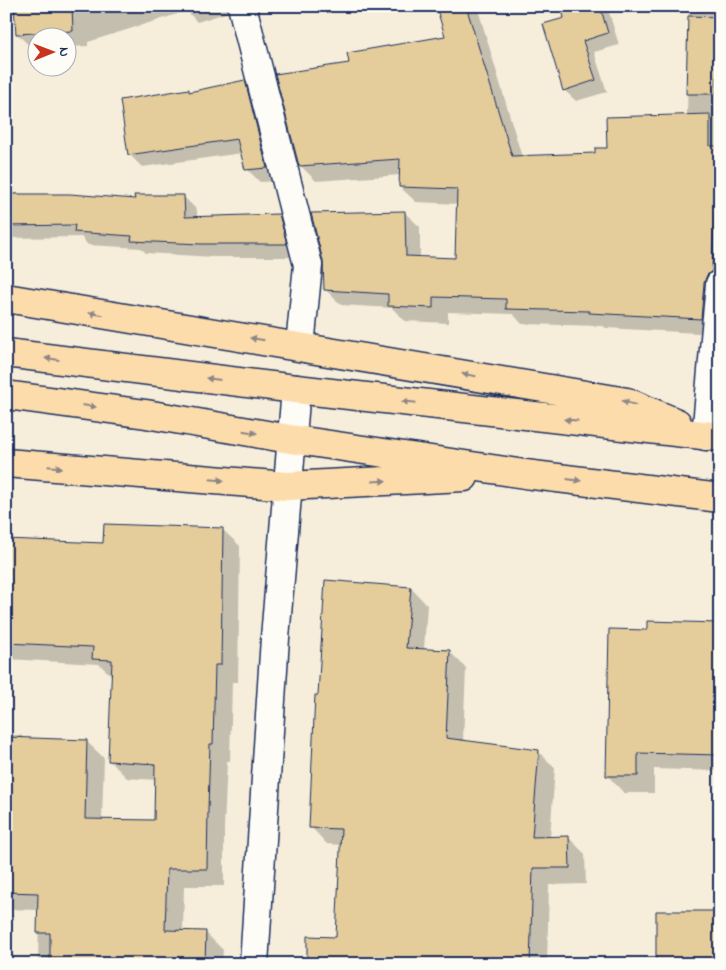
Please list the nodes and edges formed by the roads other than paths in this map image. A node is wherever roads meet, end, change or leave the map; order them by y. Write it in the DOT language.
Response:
graph roads {
  1 [pos="242,6"];
  2 [pos="720,284"];
  3 [pos="6,298"];
  4 [pos="300,346"];
  5 [pos="6,353"];
  6 [pos="296,389"];
  7 [pos="6,395"];
  8 [pos="713,436"];
  9 [pos="290,439"];
  10 [pos="6,463"];
  11 [pos="525,474"];
  12 [pos="287,486"];
  13 [pos="720,498"];
  14 [pos="254,964"];
  1 -- 4 [label="street"];
  2 -- 8 [label="street"];
  4 -- 3 [label="main road, one-way"];
  8 -- 4 [label="main road, one-way"];
  6 -- 5 [label="main road, one-way"];
  8 -- 6 [label="main road, one-way"];
  6 -- 9 [label="street"];
  7 -- 9 [label="main road, one-way"];
  9 -- 11 [label="main road"];
  9 -- 12 [label="street"];
  10 -- 12 [label="main road, one-way"];
  12 -- 11 [label="main road, one-way"];
  11 -- 13 [label="main road, one-way"];
  12 -- 14 [label="street"];
}
